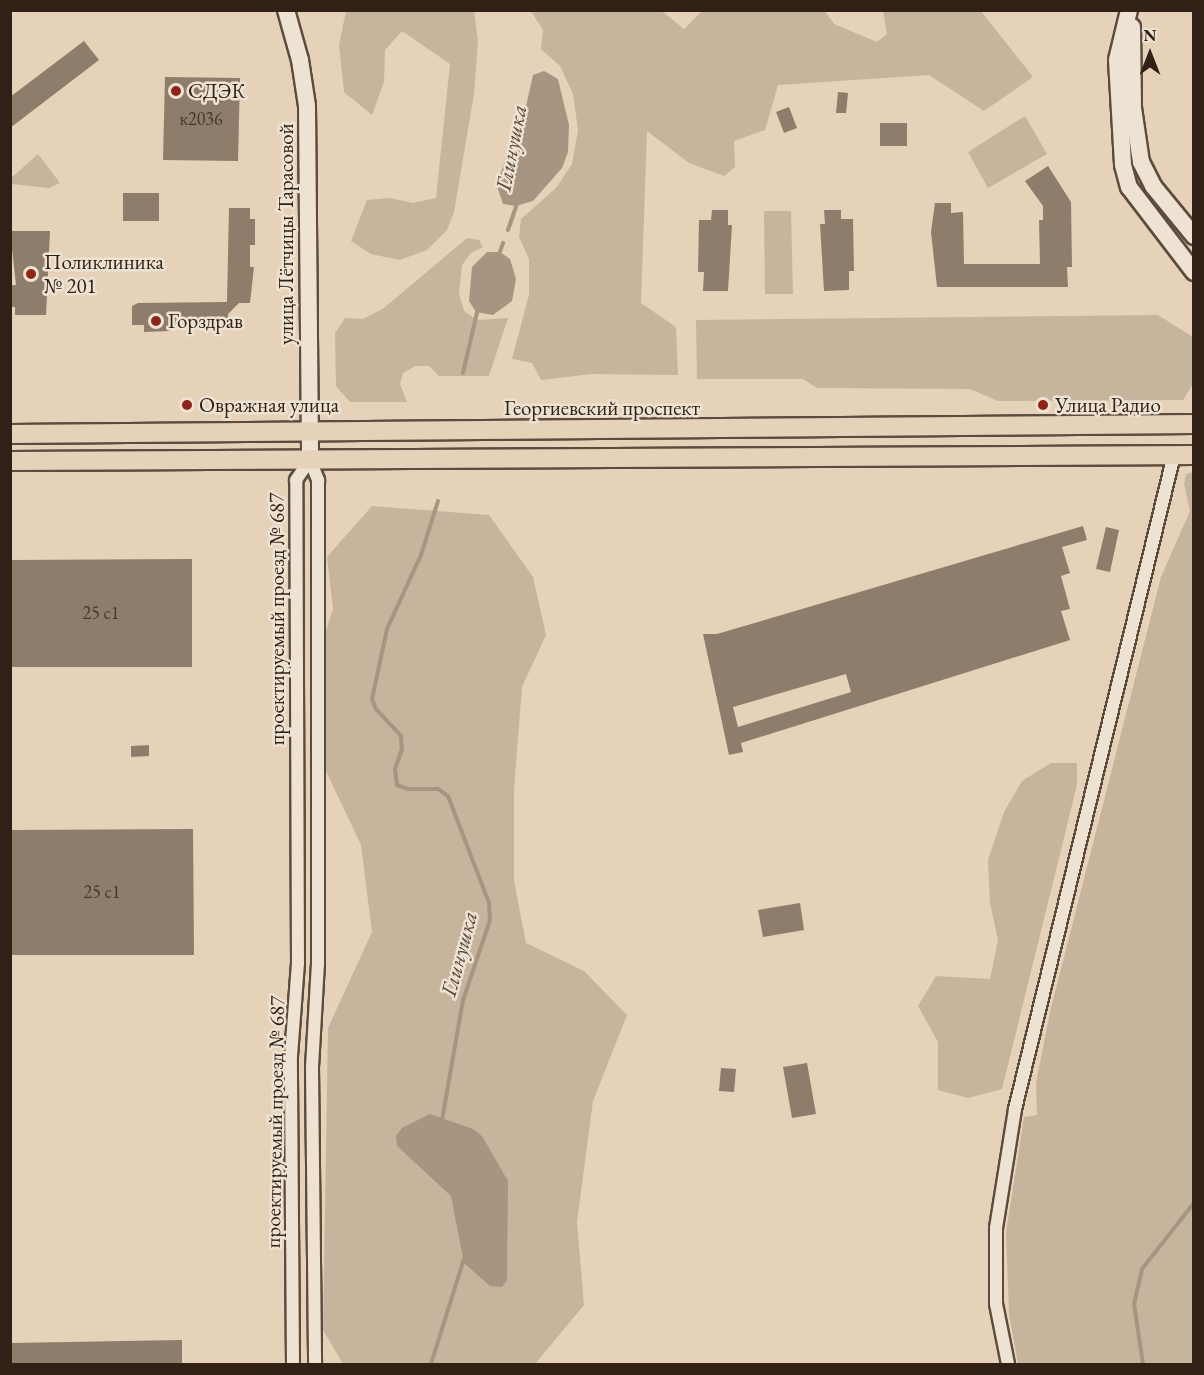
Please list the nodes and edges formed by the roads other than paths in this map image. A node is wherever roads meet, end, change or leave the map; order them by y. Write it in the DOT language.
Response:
graph roads {
  1 [pos="286,10"];
  2 [pos="1131,10"];
  3 [pos="1194,236"];
  4 [pos="1194,272"];
  5 [pos="1194,424"];
  6 [pos="309,432"];
  7 [pos="10,434"];
  8 [pos="1174,455"];
  9 [pos="1194,455"];
  10 [pos="310,460"];
  11 [pos="10,461"];
  12 [pos="293,1365"];
  13 [pos="315,1365"];
  14 [pos="1008,1365"];
  1 -- 6 [label="main road, улица Лётчицы Тарасовой"];
  2 -- 3 [label="main road"];
  2 -- 4 [label="main road"];
  5 -- 6 [label="main road, Георгиевский проспект"];
  6 -- 7 [label="main road, Георгиевский проспект"];
  6 -- 10 [label="main road, улица Лётчицы Тарасовой"];
  8 -- 9 [label="main road"];
  8 -- 10 [label="main road"];
  8 -- 14 [label="street"];
  10 -- 11 [label="main road"];
  10 -- 12 [label="street, проектируемый проезд № 687"];
  10 -- 13 [label="street, проектируемый проезд № 687"];
}
